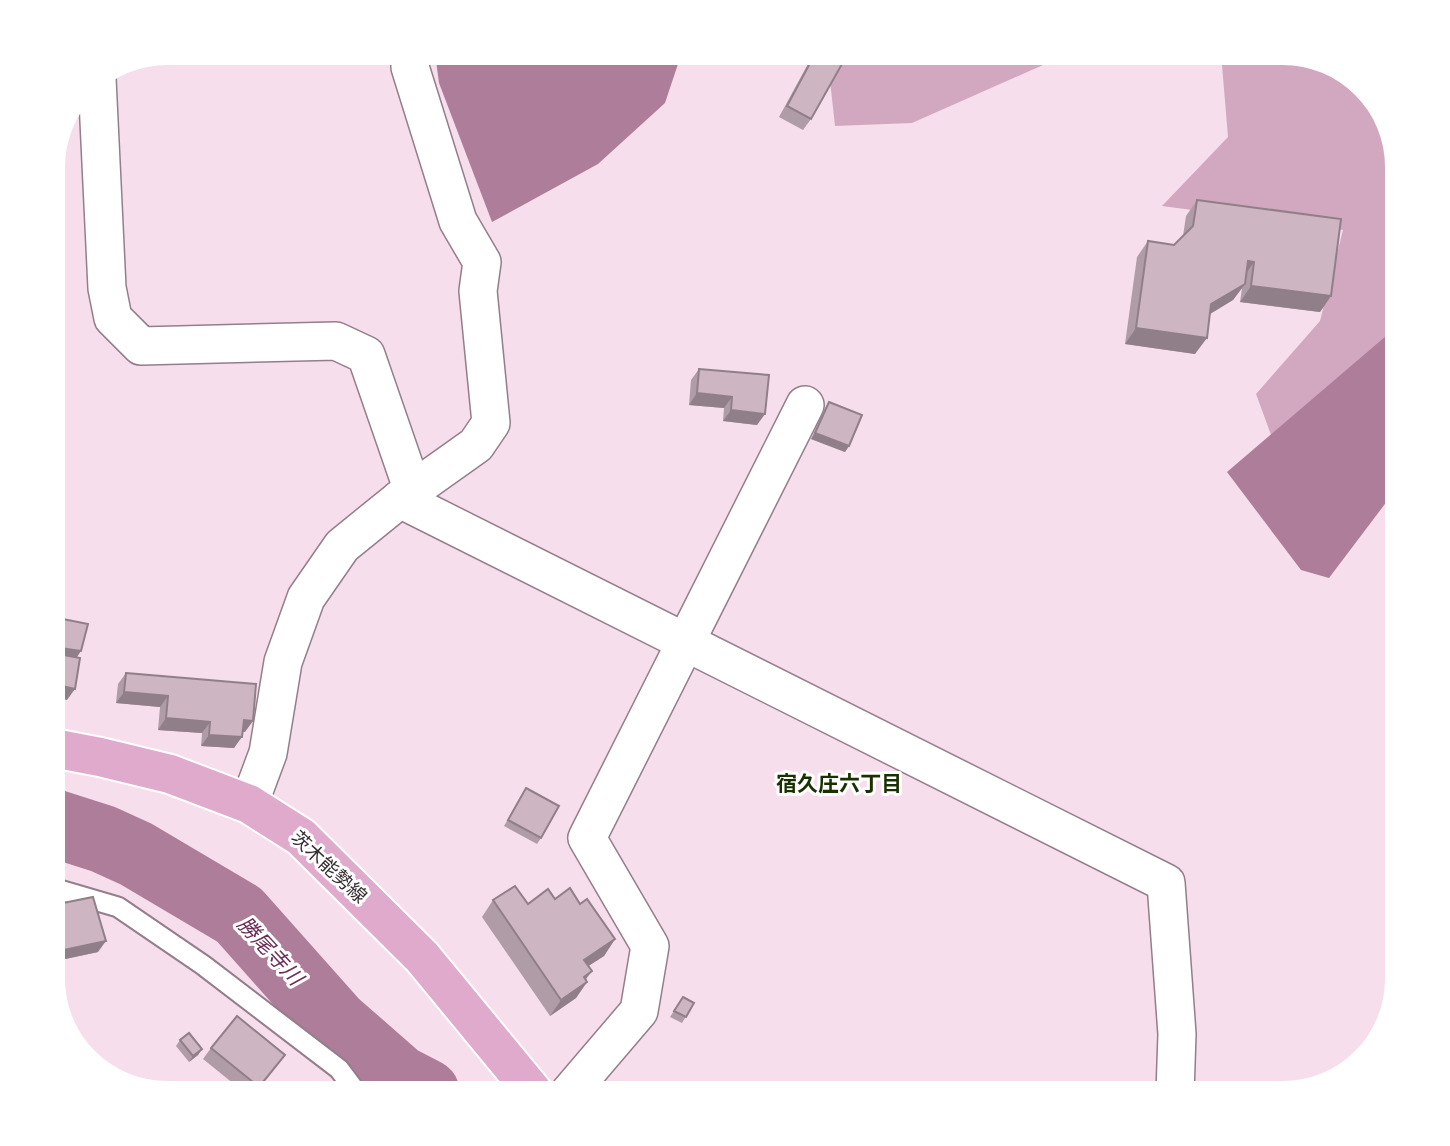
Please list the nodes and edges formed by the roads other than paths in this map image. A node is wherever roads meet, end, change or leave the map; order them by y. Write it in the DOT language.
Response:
graph roads {
  1 [pos="410,65"];
  2 [pos="98,93"];
  3 [pos="805,405"];
  4 [pos="407,495"];
  5 [pos="685,642"];
  6 [pos="65,750"];
  7 [pos="249,804"];
  8 [pos="65,891"];
  9 [pos="348,1081"];
  10 [pos="523,1081"];
  11 [pos="580,1081"];
  12 [pos="1175,1081"];
  1 -- 4 [label="street"];
  2 -- 4 [label="street"];
  3 -- 5 [label="street"];
  4 -- 5 [label="street"];
  4 -- 7 [label="street"];
  5 -- 11 [label="street"];
  5 -- 12 [label="street"];
  6 -- 7 [label="main road, 茨木能勢線"];
  7 -- 10 [label="main road, 茨木能勢線"];
  8 -- 9 [label="lane"];
}
